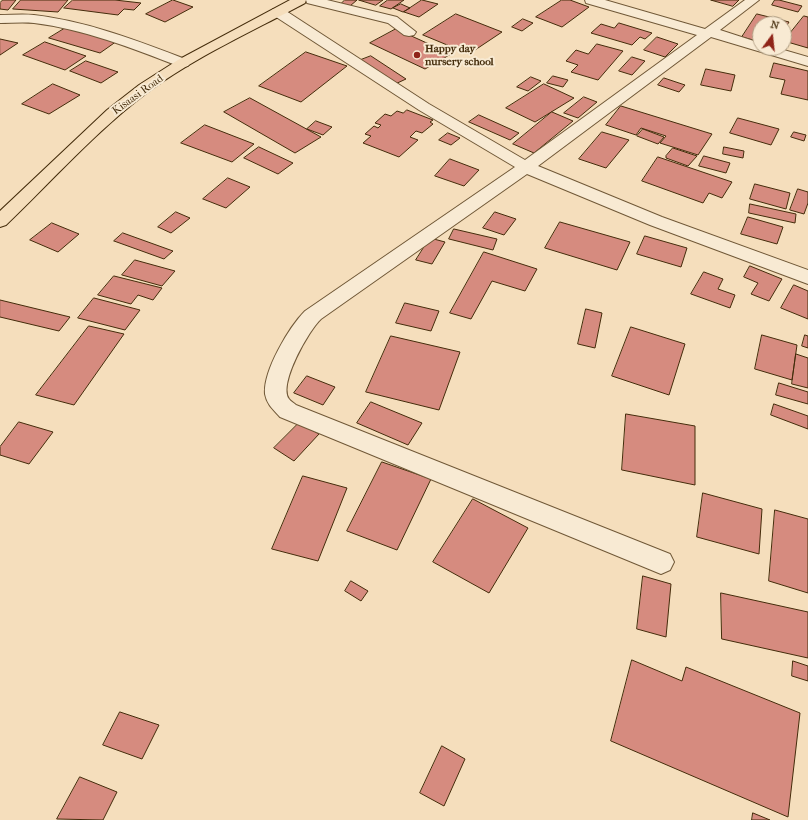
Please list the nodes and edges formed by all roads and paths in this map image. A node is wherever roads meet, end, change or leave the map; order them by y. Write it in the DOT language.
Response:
graph roads {
  1 [pos="300,0"];
  2 [pos="312,0"];
  3 [pos="591,0"];
  4 [pos="753,0"];
  5 [pos="278,12"];
  6 [pos="0,19"];
  7 [pos="409,32"];
  8 [pos="710,33"];
  9 [pos="752,45"];
  10 [pos="788,56"];
  11 [pos="808,62"];
  12 [pos="183,63"];
  13 [pos="526,168"];
  14 [pos="0,221"];
  15 [pos="808,277"];
  16 [pos="661,562"];
  1 -- 5 [label="main road, Kisaasi Road"];
  2 -- 7 [label="street"];
  3 -- 8 [label="street"];
  4 -- 8 [label="street"];
  5 -- 12 [label="main road, Kisaasi Road"];
  5 -- 13 [label="street"];
  6 -- 12 [label="street"];
  8 -- 9 [label="street"];
  8 -- 13 [label="street"];
  10 -- 11 [label="street"];
  12 -- 14 [label="main road, Kisaasi Road"];
  13 -- 15 [label="street"];
  13 -- 16 [label="street"];
}
